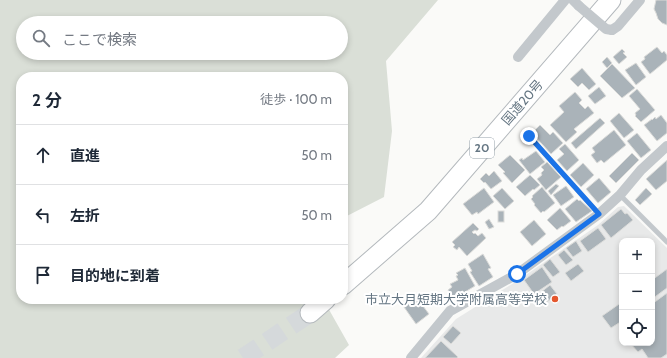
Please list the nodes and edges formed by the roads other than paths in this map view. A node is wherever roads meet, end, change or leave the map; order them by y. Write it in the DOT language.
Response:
graph roads {
  1 [pos="565,0"];
  2 [pos="611,0"];
  3 [pos="640,0"];
  4 [pos="576,3"];
  5 [pos="518,57"];
  6 [pos="529,136"];
  7 [pos="667,146"];
  8 [pos="620,195"];
  9 [pos="599,214"];
  10 [pos="667,242"];
  11 [pos="348,281"];
  12 [pos="321,304"];
  13 [pos="310,314"];
  14 [pos="411,358"];
  1 -- 5 [label="street"];
  2 -- 11 [label="highway, 国道20号 / 20"];
  3 -- 4 [label="street, bridge"];
  6 -- 9 [label="lane"];
  7 -- 8 [label="street"];
  8 -- 9 [label="street"];
  8 -- 10 [label="lane"];
  9 -- 14 [label="street"];
  12 -- 13 [label="highway"];
}
